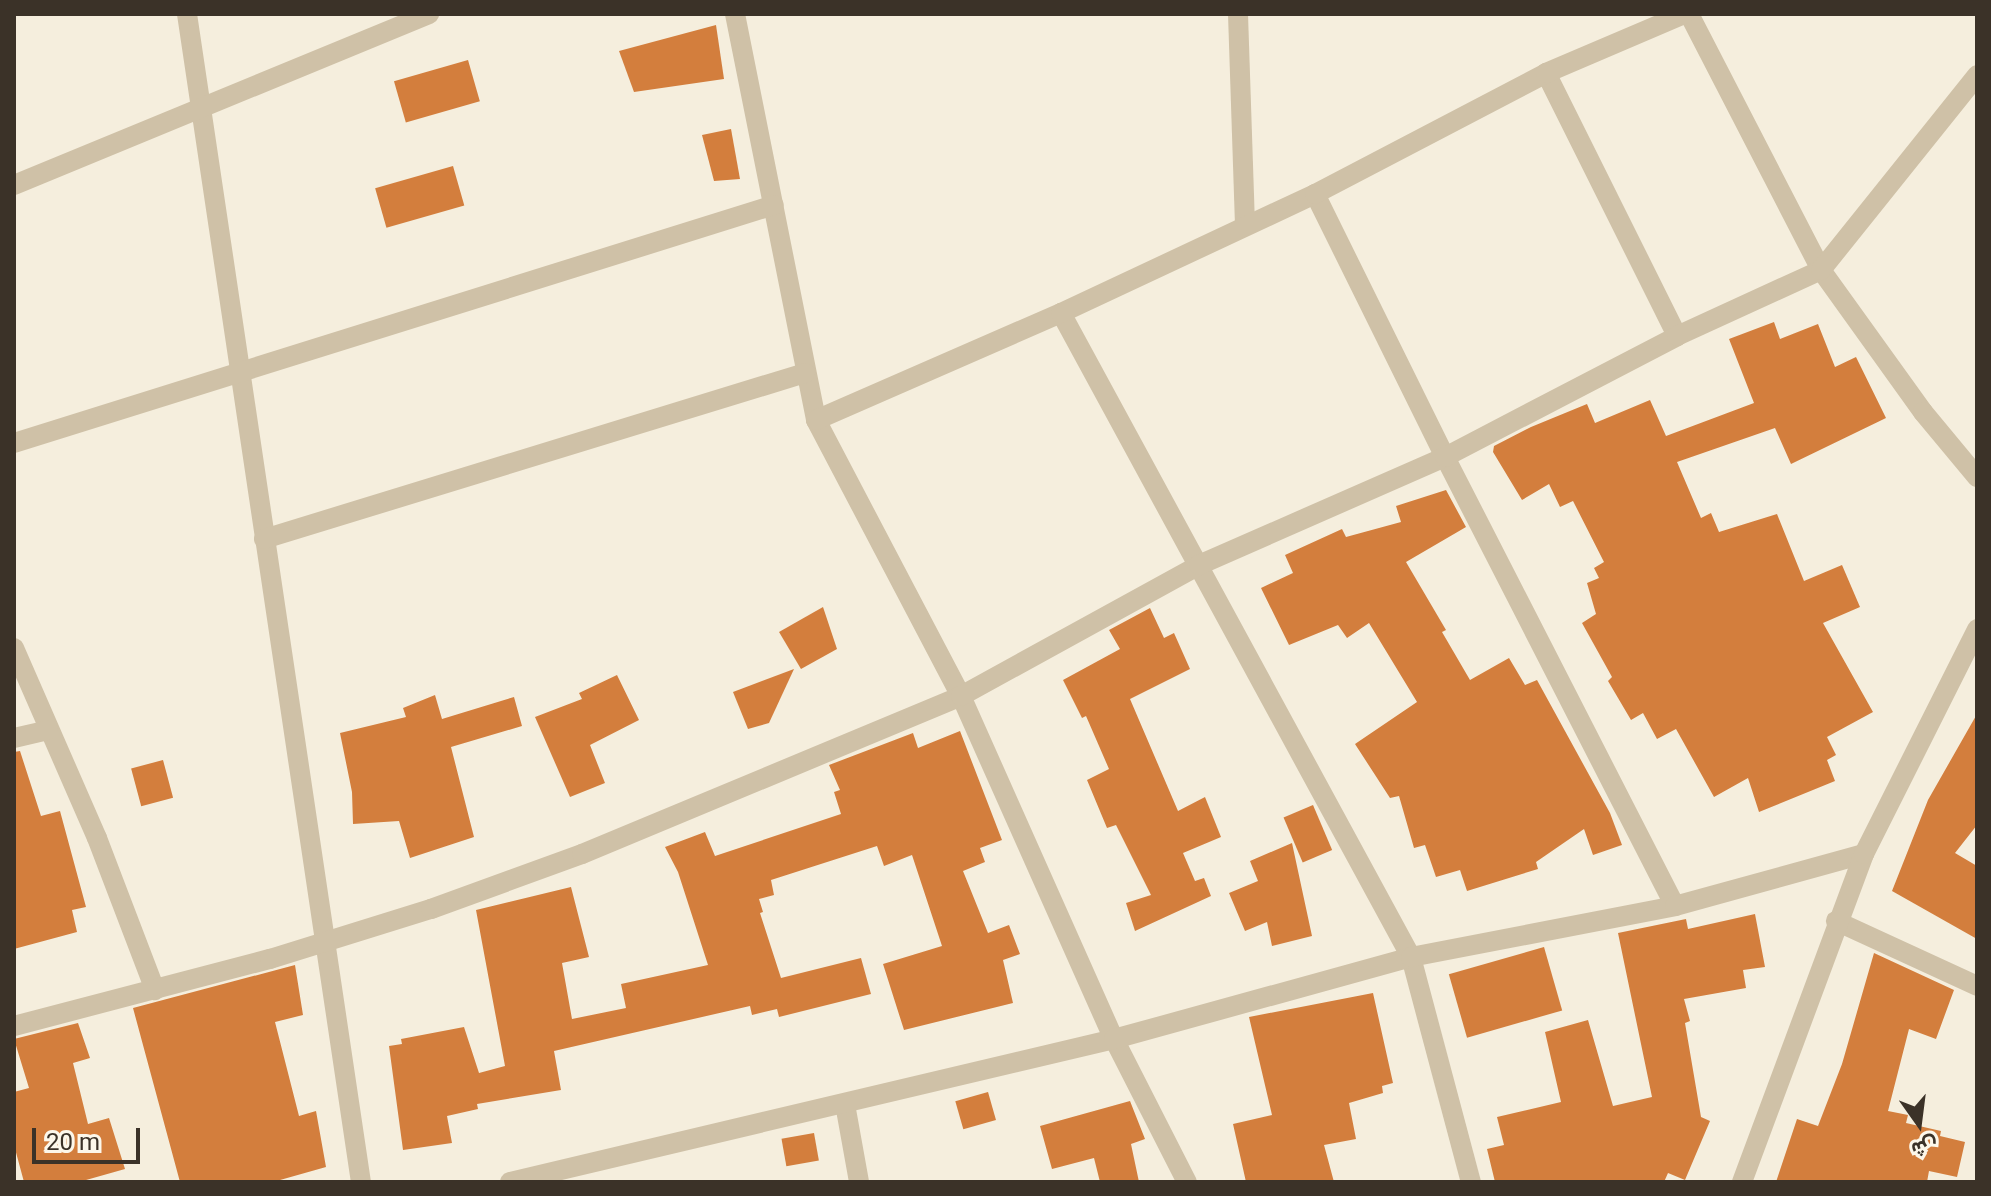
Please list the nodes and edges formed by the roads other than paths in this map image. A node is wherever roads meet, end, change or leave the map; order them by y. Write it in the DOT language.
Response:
graph roads {
  1 [pos="187,14"];
  2 [pos="429,14"];
  3 [pos="735,14"];
  4 [pos="1238,14"];
  5 [pos="1686,14"];
  6 [pos="1546,73"];
  7 [pos="1977,75"];
  8 [pos="203,104"];
  9 [pos="14,185"];
  10 [pos="1315,194"];
  11 [pos="774,205"];
  12 [pos="1245,223"];
  13 [pos="1821,270"];
  14 [pos="1061,313"];
  15 [pos="1677,336"];
  16 [pos="240,373"];
  17 [pos="805,373"];
  18 [pos="816,420"];
  19 [pos="14,443"];
  20 [pos="1445,457"];
  21 [pos="1977,477"];
  22 [pos="264,539"];
  23 [pos="1199,565"];
  24 [pos="1977,629"];
  25 [pos="14,648"];
  26 [pos="961,696"];
  27 [pos="48,730"];
  28 [pos="14,738"];
  29 [pos="1864,854"];
  30 [pos="1675,906"];
  31 [pos="1836,921"];
  32 [pos="327,942"];
  33 [pos="1411,957"];
  34 [pos="1977,986"];
  35 [pos="155,990"];
  36 [pos="14,1026"];
  37 [pos="1114,1039"];
  38 [pos="845,1104"];
  39 [pos="361,1182"];
  40 [pos="510,1182"];
  41 [pos="859,1182"];
  42 [pos="1187,1182"];
  43 [pos="1471,1182"];
  44 [pos="1742,1182"];
  1 -- 8 [label="street"];
  2 -- 8 [label="street"];
  3 -- 11 [label="street"];
  4 -- 12 [label="street"];
  5 -- 6 [label="street"];
  5 -- 13 [label="street"];
  6 -- 10 [label="street"];
  6 -- 15 [label="street"];
  7 -- 13 [label="street"];
  8 -- 9 [label="street"];
  8 -- 16 [label="street"];
  10 -- 12 [label="street"];
  10 -- 20 [label="street"];
  11 -- 16 [label="street"];
  11 -- 17 [label="street"];
  12 -- 14 [label="street"];
  13 -- 15 [label="street"];
  13 -- 21 [label="street"];
  14 -- 18 [label="street"];
  14 -- 23 [label="street"];
  15 -- 20 [label="street"];
  16 -- 19 [label="street"];
  16 -- 22 [label="street"];
  17 -- 18 [label="street"];
  17 -- 22 [label="street"];
  18 -- 26 [label="street"];
  20 -- 23 [label="street"];
  20 -- 30 [label="street"];
  22 -- 32 [label="street"];
  23 -- 26 [label="street"];
  23 -- 33 [label="street"];
  24 -- 29 [label="street"];
  25 -- 27 [label="street"];
  26 -- 32 [label="street"];
  26 -- 37 [label="street"];
  27 -- 28 [label="street"];
  27 -- 35 [label="street"];
  29 -- 30 [label="street"];
  29 -- 31 [label="street"];
  30 -- 33 [label="street"];
  31 -- 34 [label="street"];
  31 -- 44 [label="street"];
  32 -- 35 [label="street"];
  32 -- 39 [label="street"];
  33 -- 37 [label="street"];
  33 -- 43 [label="street"];
  35 -- 36 [label="street"];
  37 -- 38 [label="street"];
  37 -- 42 [label="street"];
  38 -- 40 [label="street"];
  38 -- 41 [label="street"];
}
